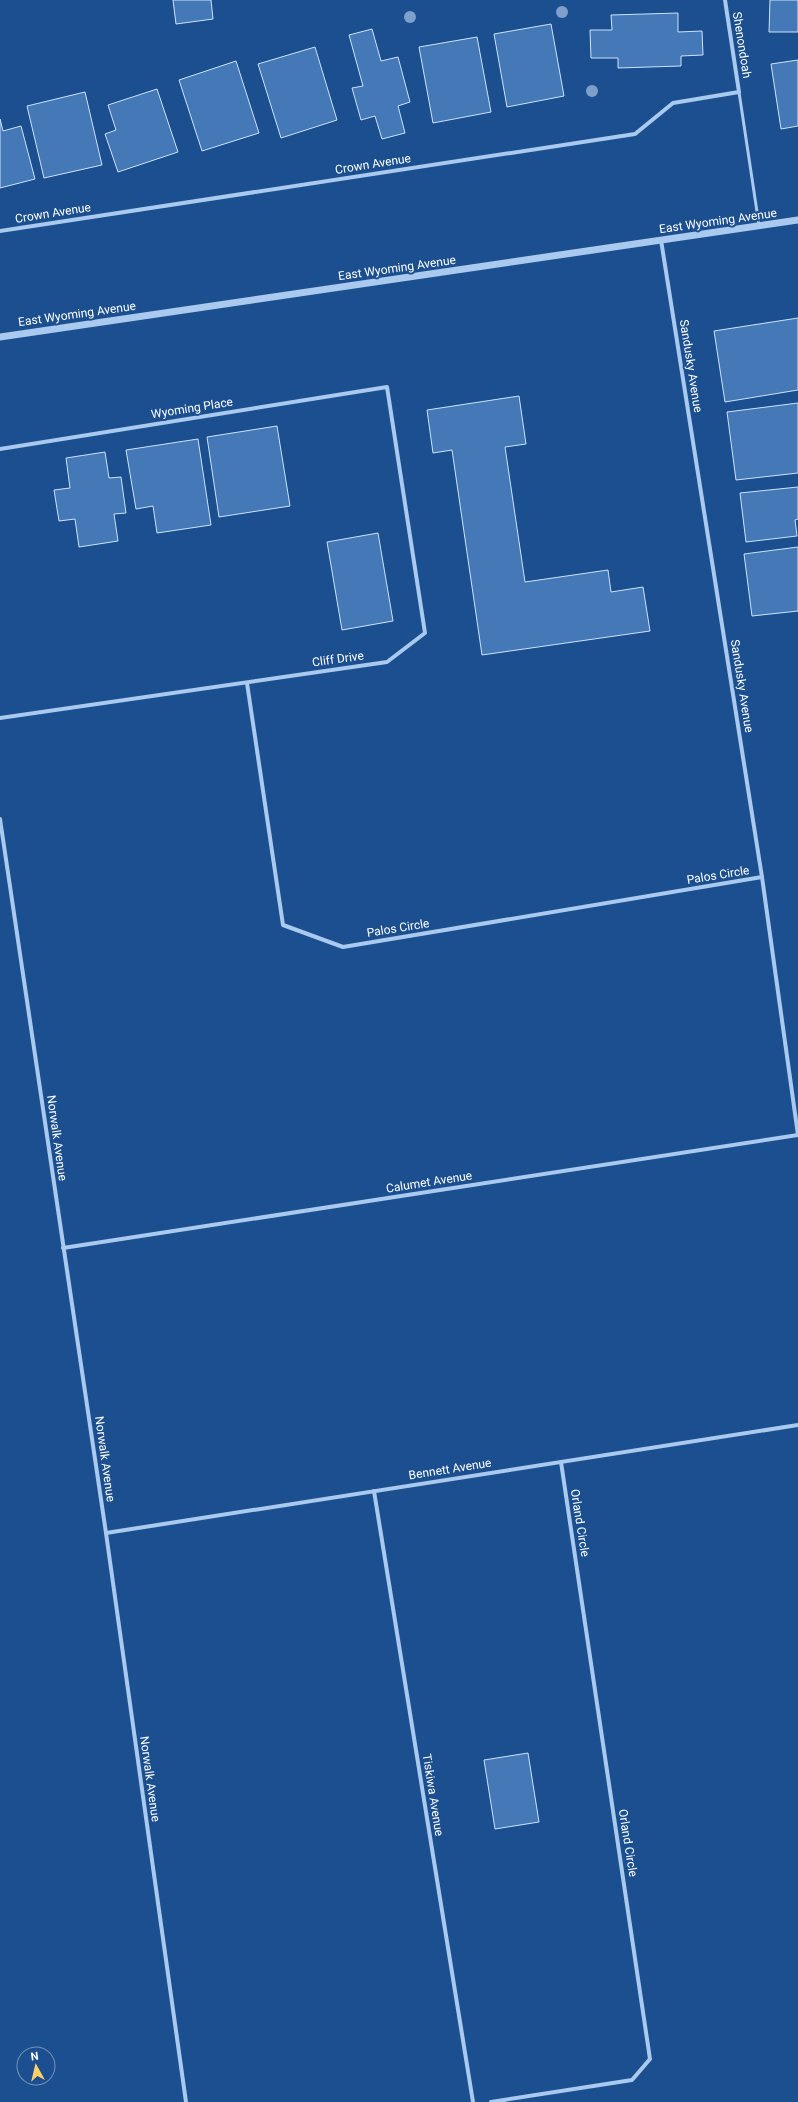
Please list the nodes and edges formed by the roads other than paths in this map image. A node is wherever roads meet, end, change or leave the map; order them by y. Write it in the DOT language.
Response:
graph roads {
  1 [pos="725,0"];
  2 [pos="739,92"];
  3 [pos="798,220"];
  4 [pos="760,226"];
  5 [pos="0,232"];
  6 [pos="661,240"];
  7 [pos="0,337"];
  8 [pos="387,387"];
  9 [pos="0,449"];
  10 [pos="247,682"];
  11 [pos="0,718"];
  12 [pos="0,819"];
  13 [pos="762,877"];
  14 [pos="798,1135"];
  15 [pos="63,1248"];
  16 [pos="798,1425"];
  17 [pos="561,1462"];
  18 [pos="374,1492"];
  19 [pos="106,1533"];
  20 [pos="186,2102"];
  21 [pos="473,2102"];
  22 [pos="491,2102"];
  1 -- 2 [label="street, Shenondoah"];
  2 -- 4 [label="lane"];
  2 -- 5 [label="street, Crown Avenue"];
  3 -- 4 [label="street, East Wyoming Avenue"];
  4 -- 6 [label="street, East Wyoming Avenue"];
  6 -- 7 [label="street, East Wyoming Avenue"];
  6 -- 13 [label="street, Sandusky Avenue"];
  8 -- 9 [label="street, Wyoming Place"];
  8 -- 10 [label="street, Cliff Drive"];
  10 -- 11 [label="street, Cliff Drive"];
  10 -- 13 [label="street, Palos Circle"];
  12 -- 15 [label="street, Norwalk Avenue"];
  13 -- 14 [label="street, Sandusky Avenue"];
  14 -- 15 [label="street, Calumet Avenue"];
  15 -- 19 [label="street, Norwalk Avenue"];
  16 -- 17 [label="street, Bennett Avenue"];
  17 -- 18 [label="street, Bennett Avenue"];
  17 -- 22 [label="street, Orland Circle"];
  18 -- 19 [label="street, Bennett Avenue"];
  18 -- 21 [label="street, Tiskiwa Avenue"];
  19 -- 20 [label="street, Norwalk Avenue"];
}
